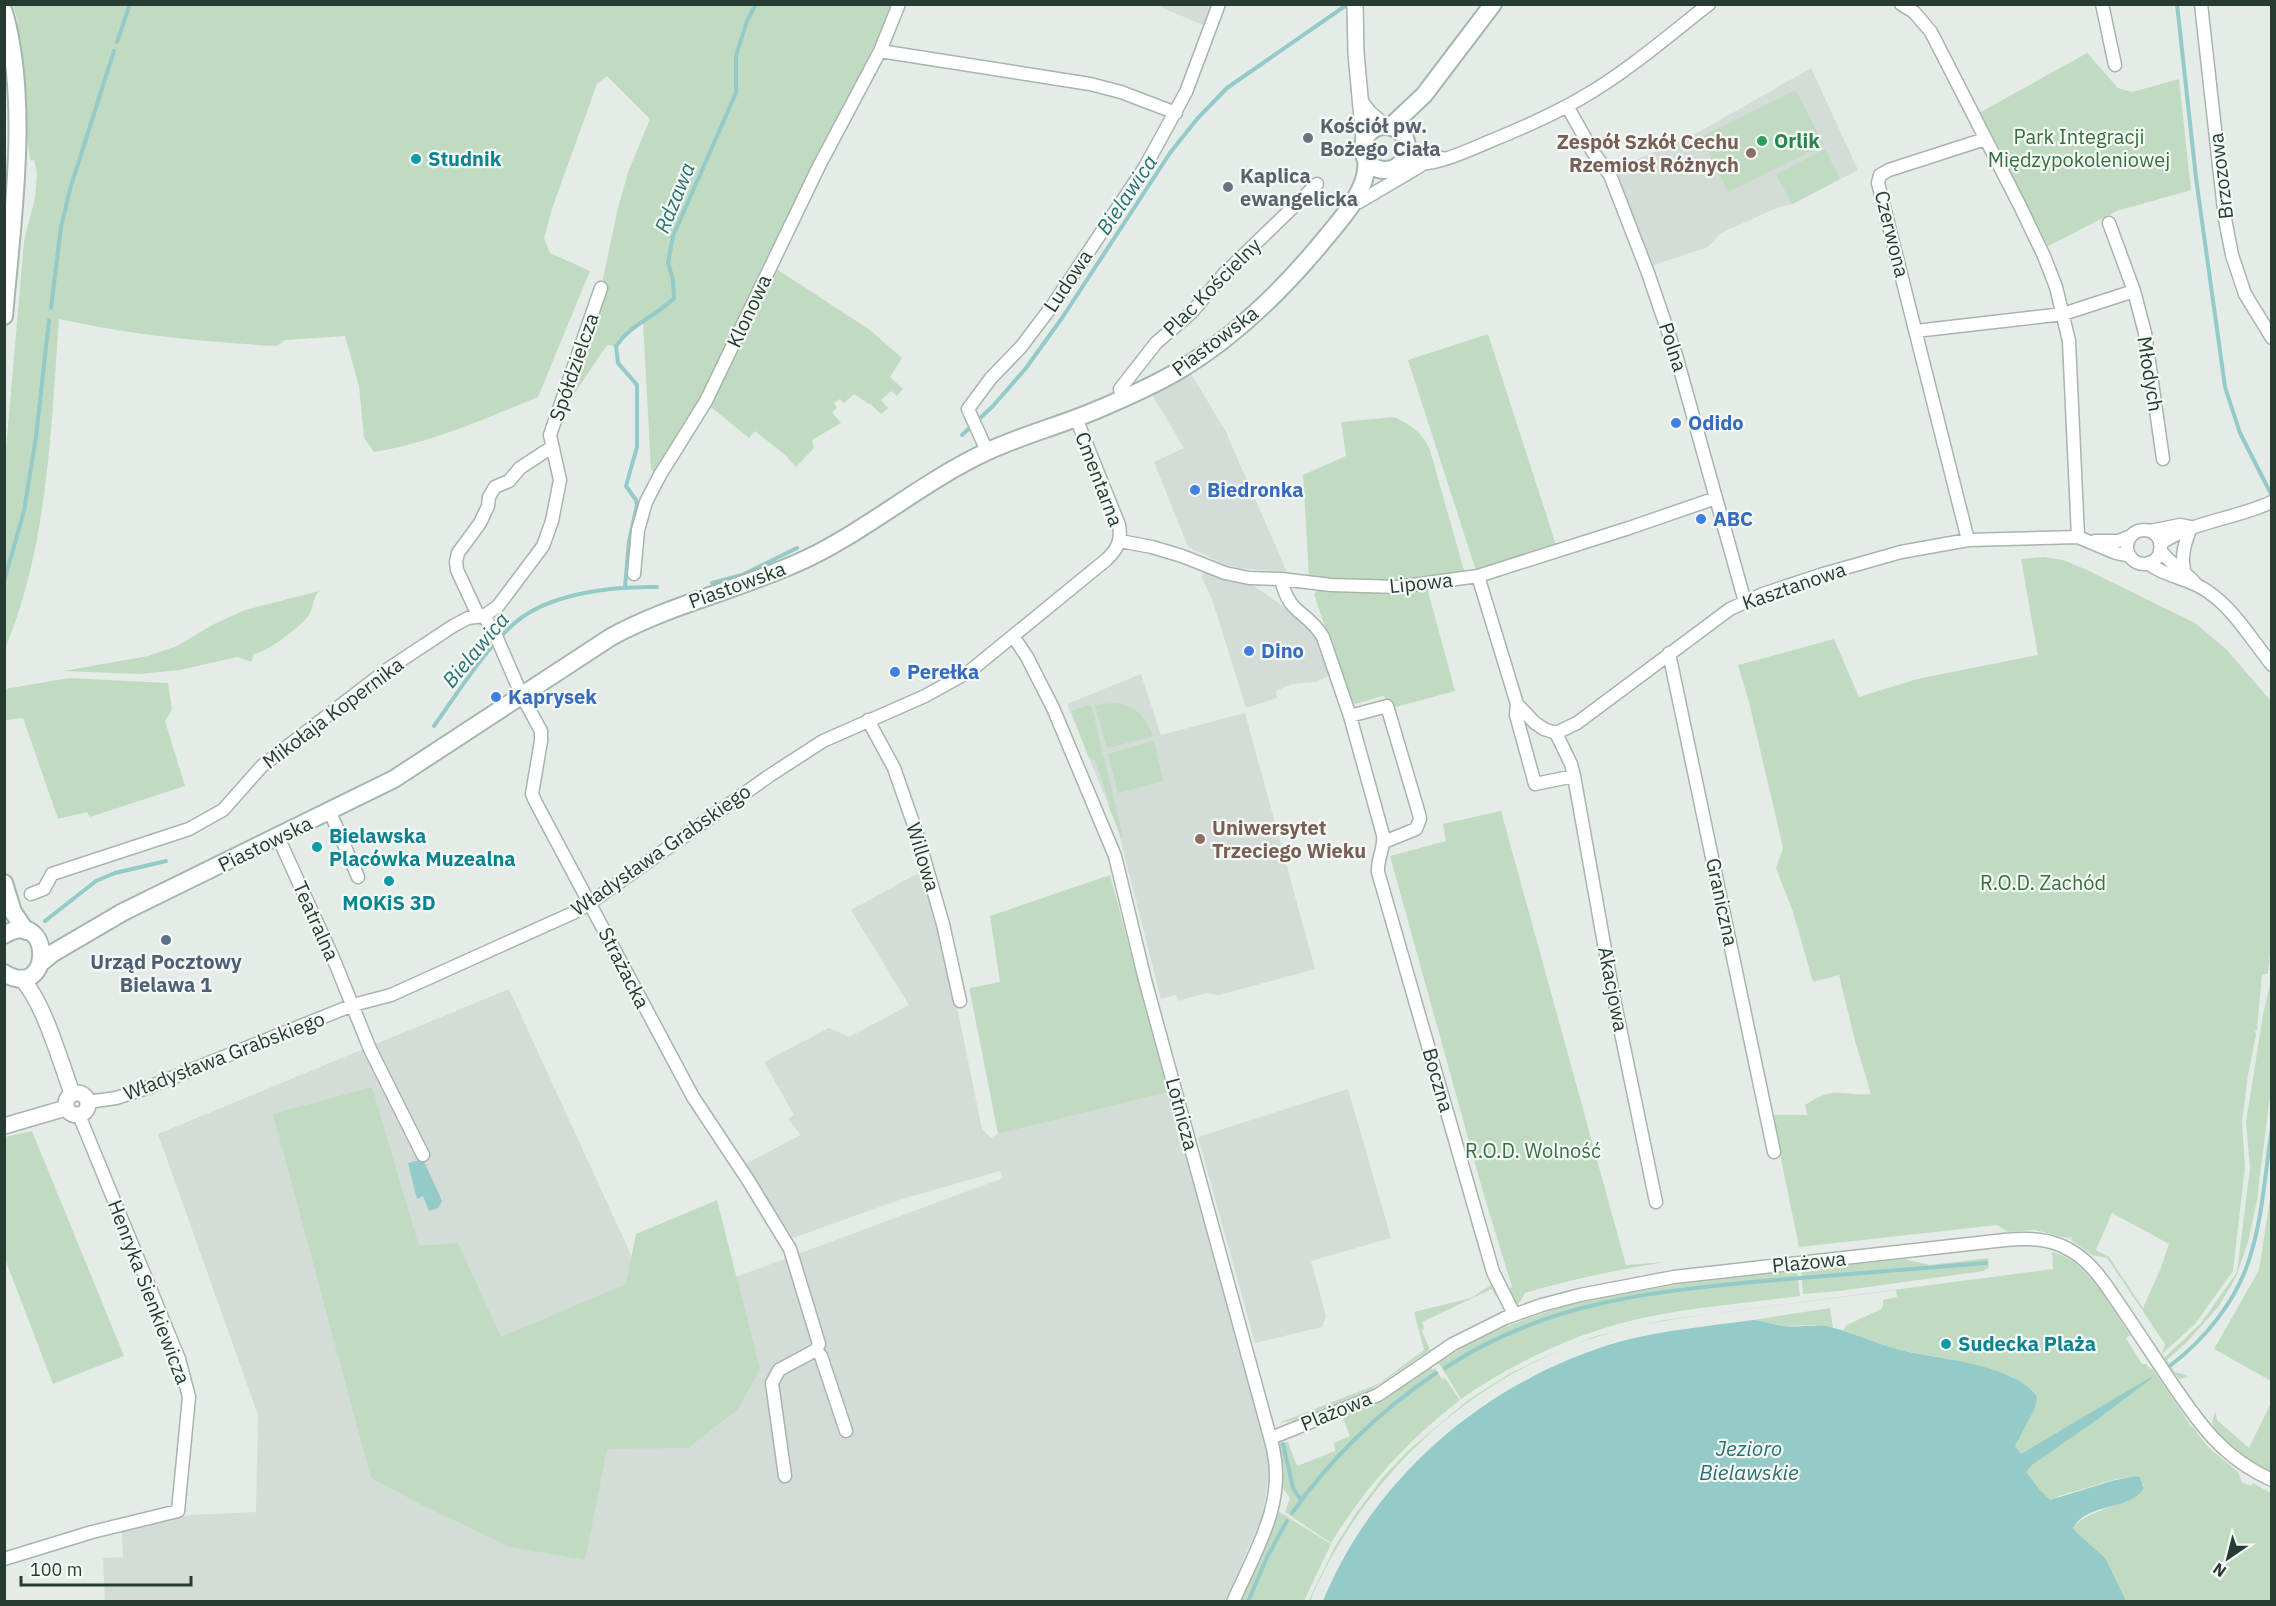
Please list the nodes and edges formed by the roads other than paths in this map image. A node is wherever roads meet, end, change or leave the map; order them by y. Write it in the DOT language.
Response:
graph roads {
  1 [pos="898,4"];
  2 [pos="1220,4"];
  3 [pos="1493,4"];
  4 [pos="1709,4"];
  5 [pos="1901,4"];
  6 [pos="2102,4"];
  7 [pos="2201,4"];
  8 [pos="1919,8"];
  9 [pos="4,12"];
  10 [pos="1355,12"];
  11 [pos="880,51"];
  12 [pos="2115,65"];
  13 [pos="1424,94"];
  14 [pos="1362,104"];
  15 [pos="1566,106"];
  16 [pos="1176,113"];
  17 [pos="1387,127"];
  18 [pos="1985,139"];
  19 [pos="1364,140"];
  20 [pos="1399,156"];
  21 [pos="1446,158"];
  22 [pos="1366,159"];
  23 [pos="1420,166"];
  24 [pos="1317,184"];
  25 [pos="1359,202"];
  26 [pos="1341,220"];
  27 [pos="2109,223"];
  28 [pos="602,288"];
  29 [pos="2134,291"];
  30 [pos="2063,314"];
  31 [pos="4,316"];
  32 [pos="1916,331"];
  33 [pos="2271,338"];
  34 [pos="1122,399"];
  35 [pos="1076,418"];
  36 [pos="552,447"];
  37 [pos="987,451"];
  38 [pos="2163,459"];
  39 [pos="1716,498"];
  40 [pos="2271,502"];
  41 [pos="2191,527"];
  42 [pos="2150,531"];
  43 [pos="2131,536"];
  44 [pos="2078,537"];
  45 [pos="1968,540"];
  46 [pos="1120,541"];
  47 [pos="2091,542"];
  48 [pos="2160,547"];
  49 [pos="2130,556"];
  50 [pos="2148,563"];
  51 [pos="2184,570"];
  52 [pos="634,574"];
  53 [pos="1478,576"];
  54 [pos="1281,579"];
  55 [pos="2197,585"];
  56 [pos="1745,602"];
  57 [pos="484,616"];
  58 [pos="1013,636"];
  59 [pos="1669,653"];
  60 [pos="2271,665"];
  61 [pos="522,696"];
  62 [pos="1517,704"];
  63 [pos="1350,716"];
  64 [pos="868,720"];
  65 [pos="1556,732"];
  66 [pos="1574,776"];
  67 [pos="330,812"];
  68 [pos="278,837"];
  69 [pos="1384,842"];
  70 [pos="358,877"];
  71 [pos="5,891"];
  72 [pos="31,894"];
  73 [pos="590,903"];
  74 [pos="108,920"];
  75 [pos="4,935"];
  76 [pos="32,936"];
  77 [pos="40,965"];
  78 [pos="9,976"];
  79 [pos="960,1001"];
  80 [pos="353,1005"];
  81 [pos="47,1023"];
  82 [pos="72,1093"];
  83 [pos="88,1102"];
  84 [pos="73,1112"];
  85 [pos="4,1126"];
  86 [pos="1774,1152"];
  87 [pos="423,1155"];
  88 [pos="1656,1202"];
  89 [pos="1514,1314"];
  90 [pos="816,1350"];
  91 [pos="846,1431"];
  92 [pos="1270,1438"];
  93 [pos="785,1476"];
  94 [pos="2271,1480"];
  95 [pos="4,1559"];
  96 [pos="1233,1602"];
  1 -- 11 [label="street, Klonowa"];
  2 -- 16 [label="street, Ludowa"];
  3 -- 13 [label="main road"];
  4 -- 15 [label="street"];
  5 -- 8 [label="street"];
  6 -- 12 [label="street"];
  7 -- 33 [label="street, Brzozowa"];
  8 -- 18 [label="street"];
  9 -- 31 [label="main road"];
  10 -- 14 [label="street"];
  11 -- 16 [label="street"];
  11 -- 52 [label="street, Klonowa"];
  13 -- 17 [label="main road"];
  13 -- 20 [label="main road, Piastowska"];
  14 -- 17 [label="street"];
  14 -- 19 [label="street"];
  15 -- 21 [label="street"];
  15 -- 39 [label="street, Polna"];
  16 -- 37 [label="street, Ludowa"];
  17 -- 19 [label="main road"];
  17 -- 20 [label="main road"];
  18 -- 30 [label="street"];
  18 -- 32 [label="street, Czerwona"];
  19 -- 22 [label="main road"];
  20 -- 21 [label="street"];
  20 -- 22 [label="main road"];
  20 -- 23 [label="street"];
  20 -- 25 [label="main road, Piastowska"];
  21 -- 23 [label="street"];
  22 -- 26 [label="main road, Piastowska"];
  23 -- 25 [label="street, Piastowska"];
  24 -- 34 [label="street, Plac Kościelny"];
  25 -- 26 [label="main road, Piastowska"];
  26 -- 34 [label="main road, Piastowska"];
  27 -- 29 [label="street, Młodych"];
  28 -- 36 [label="street, Spółdzielcza"];
  29 -- 30 [label="street"];
  29 -- 38 [label="street, Młodych"];
  30 -- 32 [label="street"];
  30 -- 44 [label="street"];
  32 -- 45 [label="street, Czerwona"];
  34 -- 35 [label="main road, Piastowska"];
  35 -- 37 [label="main road, Piastowska"];
  35 -- 46 [label="street, Cmentarna"];
  36 -- 57 [label="street"];
  36 -- 57 [label="street, Strażacka"];
  37 -- 61 [label="main road, Piastowska"];
  39 -- 53 [label="street, Lipowa"];
  39 -- 56 [label="street, Polna"];
  40 -- 41 [label="street"];
  41 -- 42 [label="street"];
  41 -- 48 [label="street"];
  41 -- 51 [label="street"];
  42 -- 43 [label="street"];
  42 -- 48 [label="street"];
  43 -- 47 [label="street, Kasztanowa"];
  43 -- 49 [label="street"];
  44 -- 45 [label="street, Kasztanowa"];
  44 -- 47 [label="street, Kasztanowa"];
  45 -- 56 [label="street, Kasztanowa"];
  46 -- 54 [label="street, Lipowa"];
  46 -- 58 [label="street, Władysława Grabskiego"];
  47 -- 49 [label="street, Kasztanowa"];
  48 -- 50 [label="street"];
  48 -- 51 [label="street"];
  49 -- 50 [label="street"];
  50 -- 55 [label="street"];
  51 -- 55 [label="street"];
  53 -- 54 [label="street, Lipowa"];
  53 -- 62 [label="street"];
  54 -- 63 [label="street, Boczna"];
  55 -- 60 [label="street"];
  56 -- 59 [label="street, Kasztanowa"];
  57 -- 61 [label="street, Strażacka"];
  57 -- 72 [label="street, Mikołaja Kopernika"];
  58 -- 64 [label="street, Władysława Grabskiego"];
  58 -- 92 [label="street, Lotnicza"];
  59 -- 65 [label="street, Kasztanowa"];
  59 -- 86 [label="street, Graniczna"];
  61 -- 67 [label="main road, Piastowska"];
  61 -- 73 [label="street, Strażacka"];
  62 -- 65 [label="street"];
  62 -- 66 [label="street"];
  63 -- 69 [label="street, Boczna"];
  63 -- 69 [label="street"];
  64 -- 73 [label="street, Władysława Grabskiego"];
  64 -- 79 [label="street, Willowa"];
  65 -- 66 [label="street, Akacjowa"];
  66 -- 88 [label="street, Akacjowa"];
  67 -- 68 [label="main road, Piastowska"];
  67 -- 70 [label="street"];
  68 -- 74 [label="main road, Piastowska"];
  68 -- 80 [label="street, Teatralna"];
  69 -- 89 [label="street, Boczna"];
  71 -- 76 [label="main road"];
  73 -- 80 [label="street, Władysława Grabskiego"];
  73 -- 90 [label="street, Strażacka"];
  74 -- 76 [label="main road, Piastowska"];
  74 -- 77 [label="main road, Piastowska"];
  75 -- 76 [label="main road, Piastowska"];
  76 -- 77 [label="main road"];
  77 -- 78 [label="main road, Piastowska"];
  77 -- 81 [label="street"];
  78 -- 81 [label="street"];
  80 -- 83 [label="street, Władysława Grabskiego"];
  80 -- 87 [label="street, Teatralna"];
  81 -- 82 [label="street"];
  82 -- 83 [label="street"];
  82 -- 84 [label="street"];
  83 -- 84 [label="street"];
  84 -- 85 [label="street"];
  84 -- 95 [label="street, Henryka Sienkiewicza"];
  89 -- 92 [label="street, Plażowa"];
  89 -- 94 [label="street, Plażowa"];
  90 -- 91 [label="street, Strażacka"];
  90 -- 93 [label="street"];
  92 -- 96 [label="street, Lotnicza"];
}
